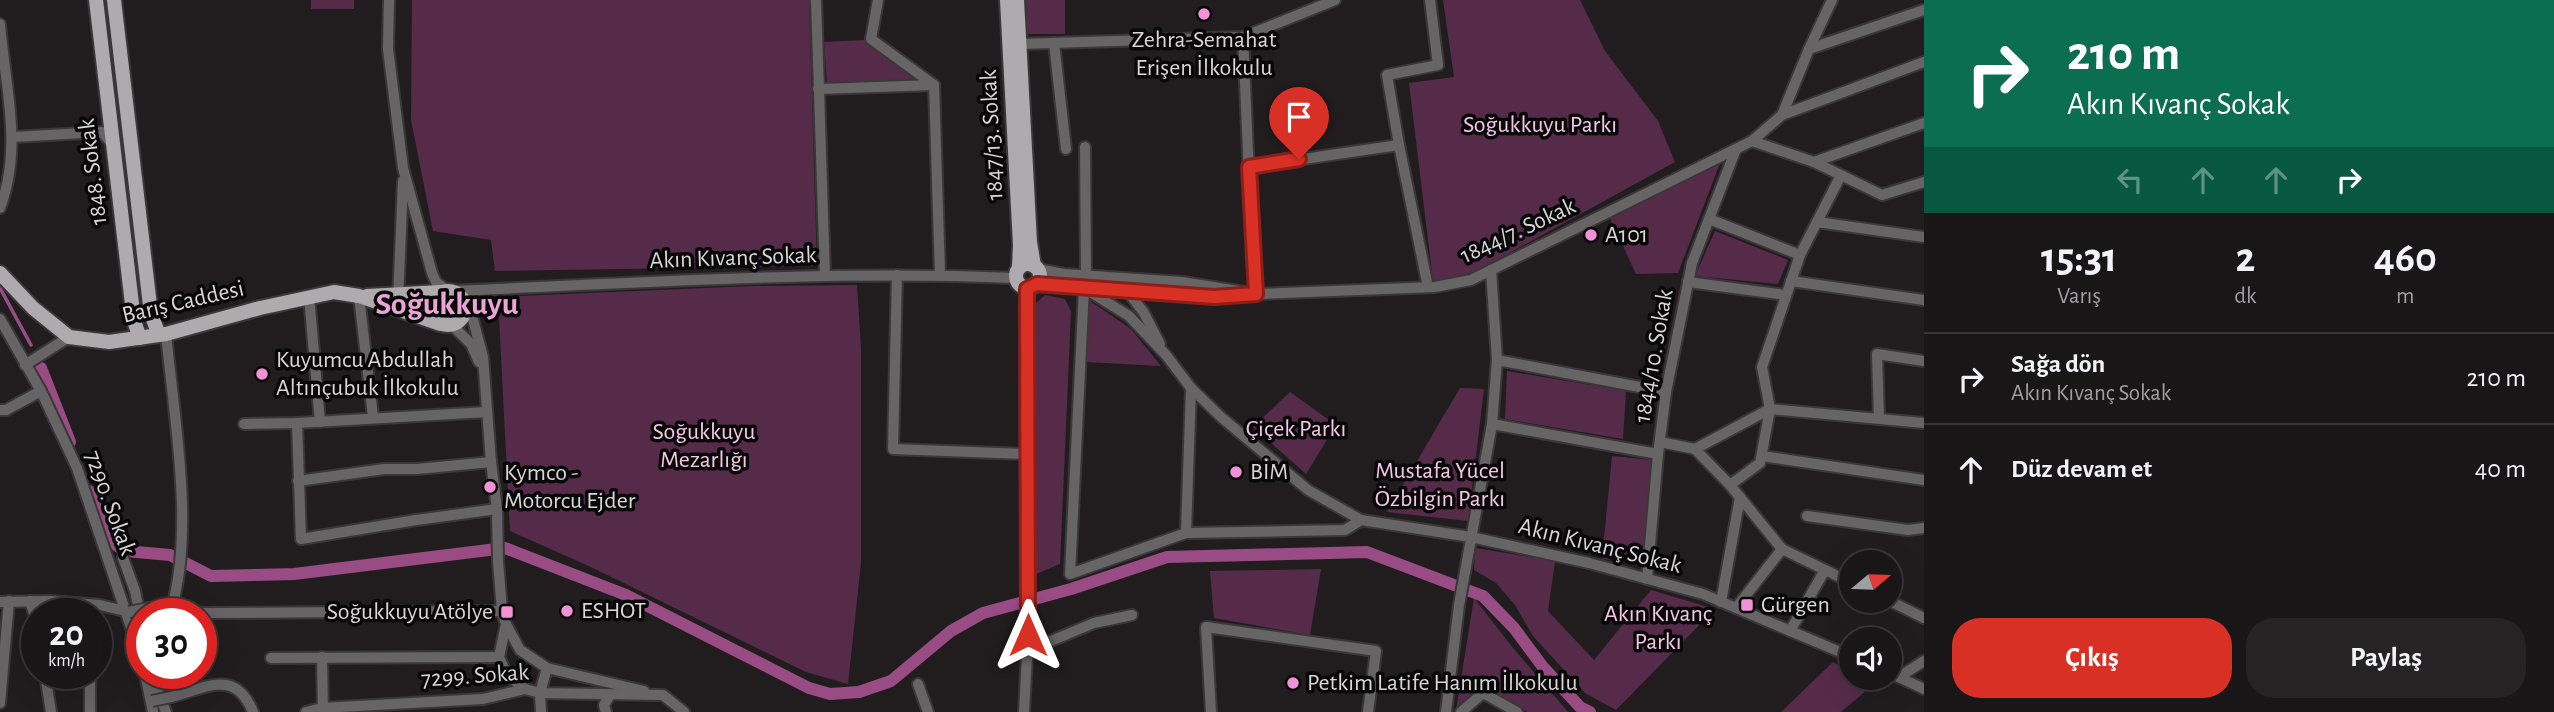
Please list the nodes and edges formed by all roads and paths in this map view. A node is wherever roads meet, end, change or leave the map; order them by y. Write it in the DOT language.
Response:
graph roads {
  1 [pos="96,0"];
  2 [pos="114,0"];
  3 [pos="389,0"];
  4 [pos="816,0"];
  5 [pos="878,0"];
  6 [pos="1007,0"];
  7 [pos="1017,0"];
  8 [pos="1335,0"];
  9 [pos="1430,0"];
  10 [pos="1832,0"];
  11 [pos="1924,10"];
  12 [pos="0,24"];
  13 [pos="1243,37"];
  14 [pos="1054,43"];
  15 [pos="1019,44"];
  16 [pos="1809,49"];
  17 [pos="1924,62"];
  18 [pos="934,85"];
  19 [pos="818,89"];
  20 [pos="1782,116"];
  21 [pos="1924,123"];
  22 [pos="13,137"];
  23 [pos="1752,141"];
  24 [pos="113,145"];
  25 [pos="1399,145"];
  26 [pos="1085,147"];
  27 [pos="1066,149"];
  28 [pos="1736,149"];
  29 [pos="1814,162"];
  30 [pos="1249,167"];
  31 [pos="403,168"];
  32 [pos="1840,177"];
  33 [pos="1924,182"];
  34 [pos="0,208"];
  35 [pos="1709,219"];
  36 [pos="1816,222"];
  37 [pos="1924,237"];
  38 [pos="1800,256"];
  39 [pos="1491,270"];
  40 [pos="0,273"];
  41 [pos="897,275"];
  42 [pos="940,275"];
  43 [pos="1086,275"];
  44 [pos="825,276"];
  45 [pos="1028,276"];
  46 [pos="1118,278"];
  47 [pos="1791,281"];
  48 [pos="1688,282"];
  49 [pos="1428,287"];
  50 [pos="1084,288"];
  51 [pos="446,291"];
  52 [pos="1128,291"];
  53 [pos="399,294"];
  54 [pos="1256,294"];
  55 [pos="1786,295"];
  56 [pos="309,296"];
  57 [pos="359,296"];
  58 [pos="1924,300"];
  59 [pos="464,301"];
  60 [pos="399,310"];
  61 [pos="0,319"];
  62 [pos="446,325"];
  63 [pos="162,335"];
  64 [pos="69,337"];
  65 [pos="140,338"];
  66 [pos="1166,355"];
  67 [pos="1497,360"];
  68 [pos="1924,360"];
  69 [pos="25,365"];
  70 [pos="485,386"];
  71 [pos="1191,388"];
  72 [pos="41,391"];
  73 [pos="1666,392"];
  74 [pos="1770,409"];
  75 [pos="0,410"];
  76 [pos="486,412"];
  77 [pos="373,417"];
  78 [pos="1879,417"];
  79 [pos="320,422"];
  80 [pos="297,423"];
  81 [pos="1924,423"];
  82 [pos="244,424"];
  83 [pos="1492,424"];
  84 [pos="1660,442"];
  85 [pos="1695,449"];
  86 [pos="1027,454"];
  87 [pos="1658,454"];
  88 [pos="1762,456"];
  89 [pos="491,461"];
  90 [pos="1924,480"];
  91 [pos="298,481"];
  92 [pos="1730,485"];
  93 [pos="1740,497"];
  94 [pos="497,509"];
  95 [pos="1807,516"];
  96 [pos="1361,520"];
  97 [pos="1924,528"];
  98 [pos="1186,533"];
  99 [pos="1471,537"];
  100 [pos="1782,550"];
  101 [pos="123,558"];
  102 [pos="1825,570"];
  103 [pos="1839,577"];
  104 [pos="1647,579"];
  105 [pos="136,598"];
  106 [pos="174,598"];
  107 [pos="5,602"];
  108 [pos="1721,602"];
  109 [pos="1902,607"];
  110 [pos="1735,608"];
  111 [pos="126,609"];
  112 [pos="502,611"];
  113 [pos="217,613"];
  114 [pos="1132,615"];
  115 [pos="1924,618"];
  116 [pos="506,624"];
  117 [pos="1790,631"];
  118 [pos="1027,651"];
  119 [pos="1839,652"];
  120 [pos="321,657"];
  121 [pos="499,657"];
  122 [pos="271,658"];
  123 [pos="1924,661"];
  124 [pos="547,668"];
  125 [pos="1902,672"];
  126 [pos="1902,678"];
  127 [pos="918,684"];
  128 [pos="1924,688"];
  129 [pos="47,689"];
  130 [pos="90,689"];
  131 [pos="157,689"];
  132 [pos="525,690"];
  133 [pos="540,692"];
  134 [pos="610,695"];
  135 [pos="664,696"];
  136 [pos="483,699"];
  137 [pos="0,705"];
  138 [pos="152,705"];
  139 [pos="441,706"];
  140 [pos="323,710"];
  141 [pos="1,712"];
  142 [pos="51,712"];
  143 [pos="90,712"];
  144 [pos="166,712"];
  145 [pos="253,712"];
  146 [pos="306,712"];
  147 [pos="485,712"];
  148 [pos="541,712"];
  149 [pos="606,712"];
  150 [pos="669,712"];
  151 [pos="684,712"];
  152 [pos="928,712"];
  153 [pos="1024,712"];
  154 [pos="1211,712"];
  155 [pos="1368,712"];
  156 [pos="1446,712"];
  157 [pos="1461,712"];
  158 [pos="1517,712"];
  1 -- 24 [label="main road, 1848. Sokak"];
  2 -- 63 [label="main road, 1848. Sokak"];
  3 -- 31 [label="street"];
  4 -- 19 [label="street"];
  5 -- 18 [label="street"];
  6 -- 45 [label="main road, 1847/13. Sokak"];
  7 -- 15 [label="main road, 1847/13. Sokak"];
  8 -- 13 [label="street"];
  9 -- 25 [label="street"];
  10 -- 16 [label="street, 1844/7. Sokak"];
  11 -- 16 [label="street"];
  12 -- 22 [label="street"];
  13 -- 14 [label="street"];
  13 -- 30 [label="street"];
  14 -- 15 [label="street"];
  14 -- 27 [label="street"];
  15 -- 45 [label="main road, 1847/13. Sokak"];
  16 -- 20 [label="street, 1844/7. Sokak"];
  17 -- 20 [label="street"];
  18 -- 19 [label="street"];
  18 -- 42 [label="street"];
  19 -- 44 [label="street"];
  20 -- 23 [label="street, 1844/7. Sokak"];
  21 -- 29 [label="street"];
  22 -- 24 [label="street"];
  22 -- 34 [label="street"];
  23 -- 28 [label="street, 1844/7. Sokak"];
  23 -- 29 [label="street"];
  24 -- 65 [label="main road, 1848. Sokak"];
  25 -- 30 [label="street"];
  25 -- 49 [label="street"];
  26 -- 43 [label="street"];
  28 -- 35 [label="street, 1844/10. Sokak"];
  28 -- 39 [label="street, 1844/7. Sokak"];
  29 -- 32 [label="street"];
  30 -- 54 [label="street"];
  31 -- 51 [label="street"];
  31 -- 53 [label="street"];
  32 -- 33 [label="street"];
  32 -- 36 [label="street"];
  35 -- 38 [label="street"];
  35 -- 48 [label="street, 1844/10. Sokak"];
  36 -- 37 [label="street"];
  36 -- 38 [label="street"];
  38 -- 47 [label="street"];
  39 -- 49 [label="street, 1844/7. Sokak"];
  39 -- 67 [label="street"];
  40 -- 64 [label="main road"];
  41 -- 42 [label="street, Akın Kıvanç Sokak"];
  41 -- 44 [label="street, Akın Kıvanç Sokak"];
  41 -- 86 [label="street"];
  42 -- 45 [label="street, Akın Kıvanç Sokak"];
  43 -- 45 [label="street, 1844/7. Sokak"];
  43 -- 46 [label="street, 1844/7. Sokak"];
  44 -- 51 [label="street, Akın Kıvanç Sokak"];
  45 -- 50 [label="street, Akın Kıvanç Sokak"];
  45 -- 86 [label="street"];
  46 -- 52 [label="street"];
  46 -- 54 [label="street, 1844/7. Sokak"];
  47 -- 55 [label="street"];
  47 -- 58 [label="street"];
  48 -- 55 [label="street"];
  48 -- 73 [label="street, 1844/10. Sokak"];
  49 -- 54 [label="street, 1844/7. Sokak"];
  50 -- 52 [label="street"];
  50 -- 66 [label="street, Akın Kıvanç Sokak"];
  50 -- 98 [label="street"];
  51 -- 53 [label="main road"];
  51 -- 59 [label="main road"];
  51 -- 62 [label="main road"];
  52 -- 54 [label="street"];
  52 -- 66 [label="street"];
  53 -- 57 [label="main road"];
  53 -- 60 [label="street"];
  55 -- 74 [label="street"];
  56 -- 57 [label="main road, Barış Caddesi"];
  56 -- 63 [label="main road, Barış Caddesi"];
  56 -- 79 [label="street"];
  57 -- 60 [label="main road"];
  57 -- 77 [label="street"];
  59 -- 62 [label="main road"];
  59 -- 70 [label="street"];
  60 -- 62 [label="main road"];
  61 -- 69 [label="street, 7290. Sokak"];
  62 -- 70 [label="street"];
  63 -- 65 [label="main road, Barış Caddesi"];
  63 -- 106 [label="street"];
  64 -- 65 [label="main road, Barış Caddesi"];
  64 -- 69 [label="street"];
  66 -- 71 [label="street, Akın Kıvanç Sokak"];
  67 -- 73 [label="street"];
  67 -- 83 [label="street"];
  68 -- 78 [label="street"];
  69 -- 72 [label="street, 7290. Sokak"];
  70 -- 76 [label="street"];
  71 -- 96 [label="street, Akın Kıvanç Sokak"];
  71 -- 98 [label="street"];
  72 -- 75 [label="street"];
  72 -- 111 [label="street, 7290. Sokak"];
  73 -- 84 [label="street, 1844/10. Sokak"];
  74 -- 78 [label="street"];
  74 -- 85 [label="street"];
  74 -- 88 [label="street"];
  76 -- 77 [label="street"];
  76 -- 89 [label="street"];
  77 -- 79 [label="street"];
  78 -- 81 [label="street"];
  79 -- 80 [label="street"];
  80 -- 82 [label="street"];
  80 -- 91 [label="street"];
  83 -- 87 [label="street"];
  83 -- 99 [label="street"];
  84 -- 85 [label="street"];
  84 -- 87 [label="street, 1844/10. Sokak"];
  85 -- 92 [label="street"];
  86 -- 118 [label="street"];
  87 -- 104 [label="street, 1844/10. Sokak"];
  88 -- 90 [label="street"];
  88 -- 92 [label="street"];
  89 -- 91 [label="street"];
  89 -- 94 [label="street"];
  91 -- 94 [label="street"];
  92 -- 93 [label="street"];
  93 -- 100 [label="street"];
  93 -- 108 [label="street"];
  94 -- 112 [label="street"];
  95 -- 97 [label="street"];
  96 -- 98 [label="street"];
  96 -- 99 [label="street, Akın Kıvanç Sokak"];
  99 -- 104 [label="street, Akın Kıvanç Sokak"];
  99 -- 156 [label="street"];
  100 -- 102 [label="street"];
  100 -- 110 [label="street"];
  101 -- 105 [label="street"];
  102 -- 103 [label="street"];
  102 -- 117 [label="street"];
  104 -- 108 [label="street, Akın Kıvanç Sokak"];
  107 -- 137 [label="street"];
  108 -- 110 [label="street, Akın Kıvanç Sokak"];
  109 -- 115 [label="street"];
  110 -- 117 [label="street, Akın Kıvanç Sokak"];
  112 -- 113 [label="street"];
  112 -- 116 [label="street"];
  114 -- 118 [label="street"];
  116 -- 121 [label="street"];
  116 -- 124 [label="street"];
  117 -- 119 [label="street, Akın Kıvanç Sokak"];
  118 -- 153 [label="street"];
  120 -- 121 [label="street, 7299. Sokak"];
  120 -- 122 [label="street, 7299. Sokak"];
  120 -- 140 [label="street"];
  121 -- 132 [label="street"];
  123 -- 125 [label="street"];
  124 -- 133 [label="street"];
  124 -- 135 [label="street"];
  126 -- 128 [label="street"];
  127 -- 152 [label="street"];
  129 -- 142 [label="street"];
  130 -- 143 [label="street"];
  131 -- 144 [label="street"];
  132 -- 133 [label="street, 7299. Sokak"];
  132 -- 136 [label="street, 7299. Sokak"];
  133 -- 134 [label="street, 7299. Sokak"];
  133 -- 148 [label="street"];
  134 -- 135 [label="street, 7299. Sokak"];
  134 -- 149 [label="street"];
  135 -- 150 [label="street"];
  135 -- 151 [label="street"];
  136 -- 139 [label="street, 7299. Sokak"];
  136 -- 147 [label="street"];
  137 -- 141 [label="street"];
  138 -- 145 [label="street, bridge"];
  139 -- 140 [label="street, 7299. Sokak"];
  140 -- 146 [label="street, 7299. Sokak"];
  154 -- 155 [label="street"];
  157 -- 158 [label="street"];
}
